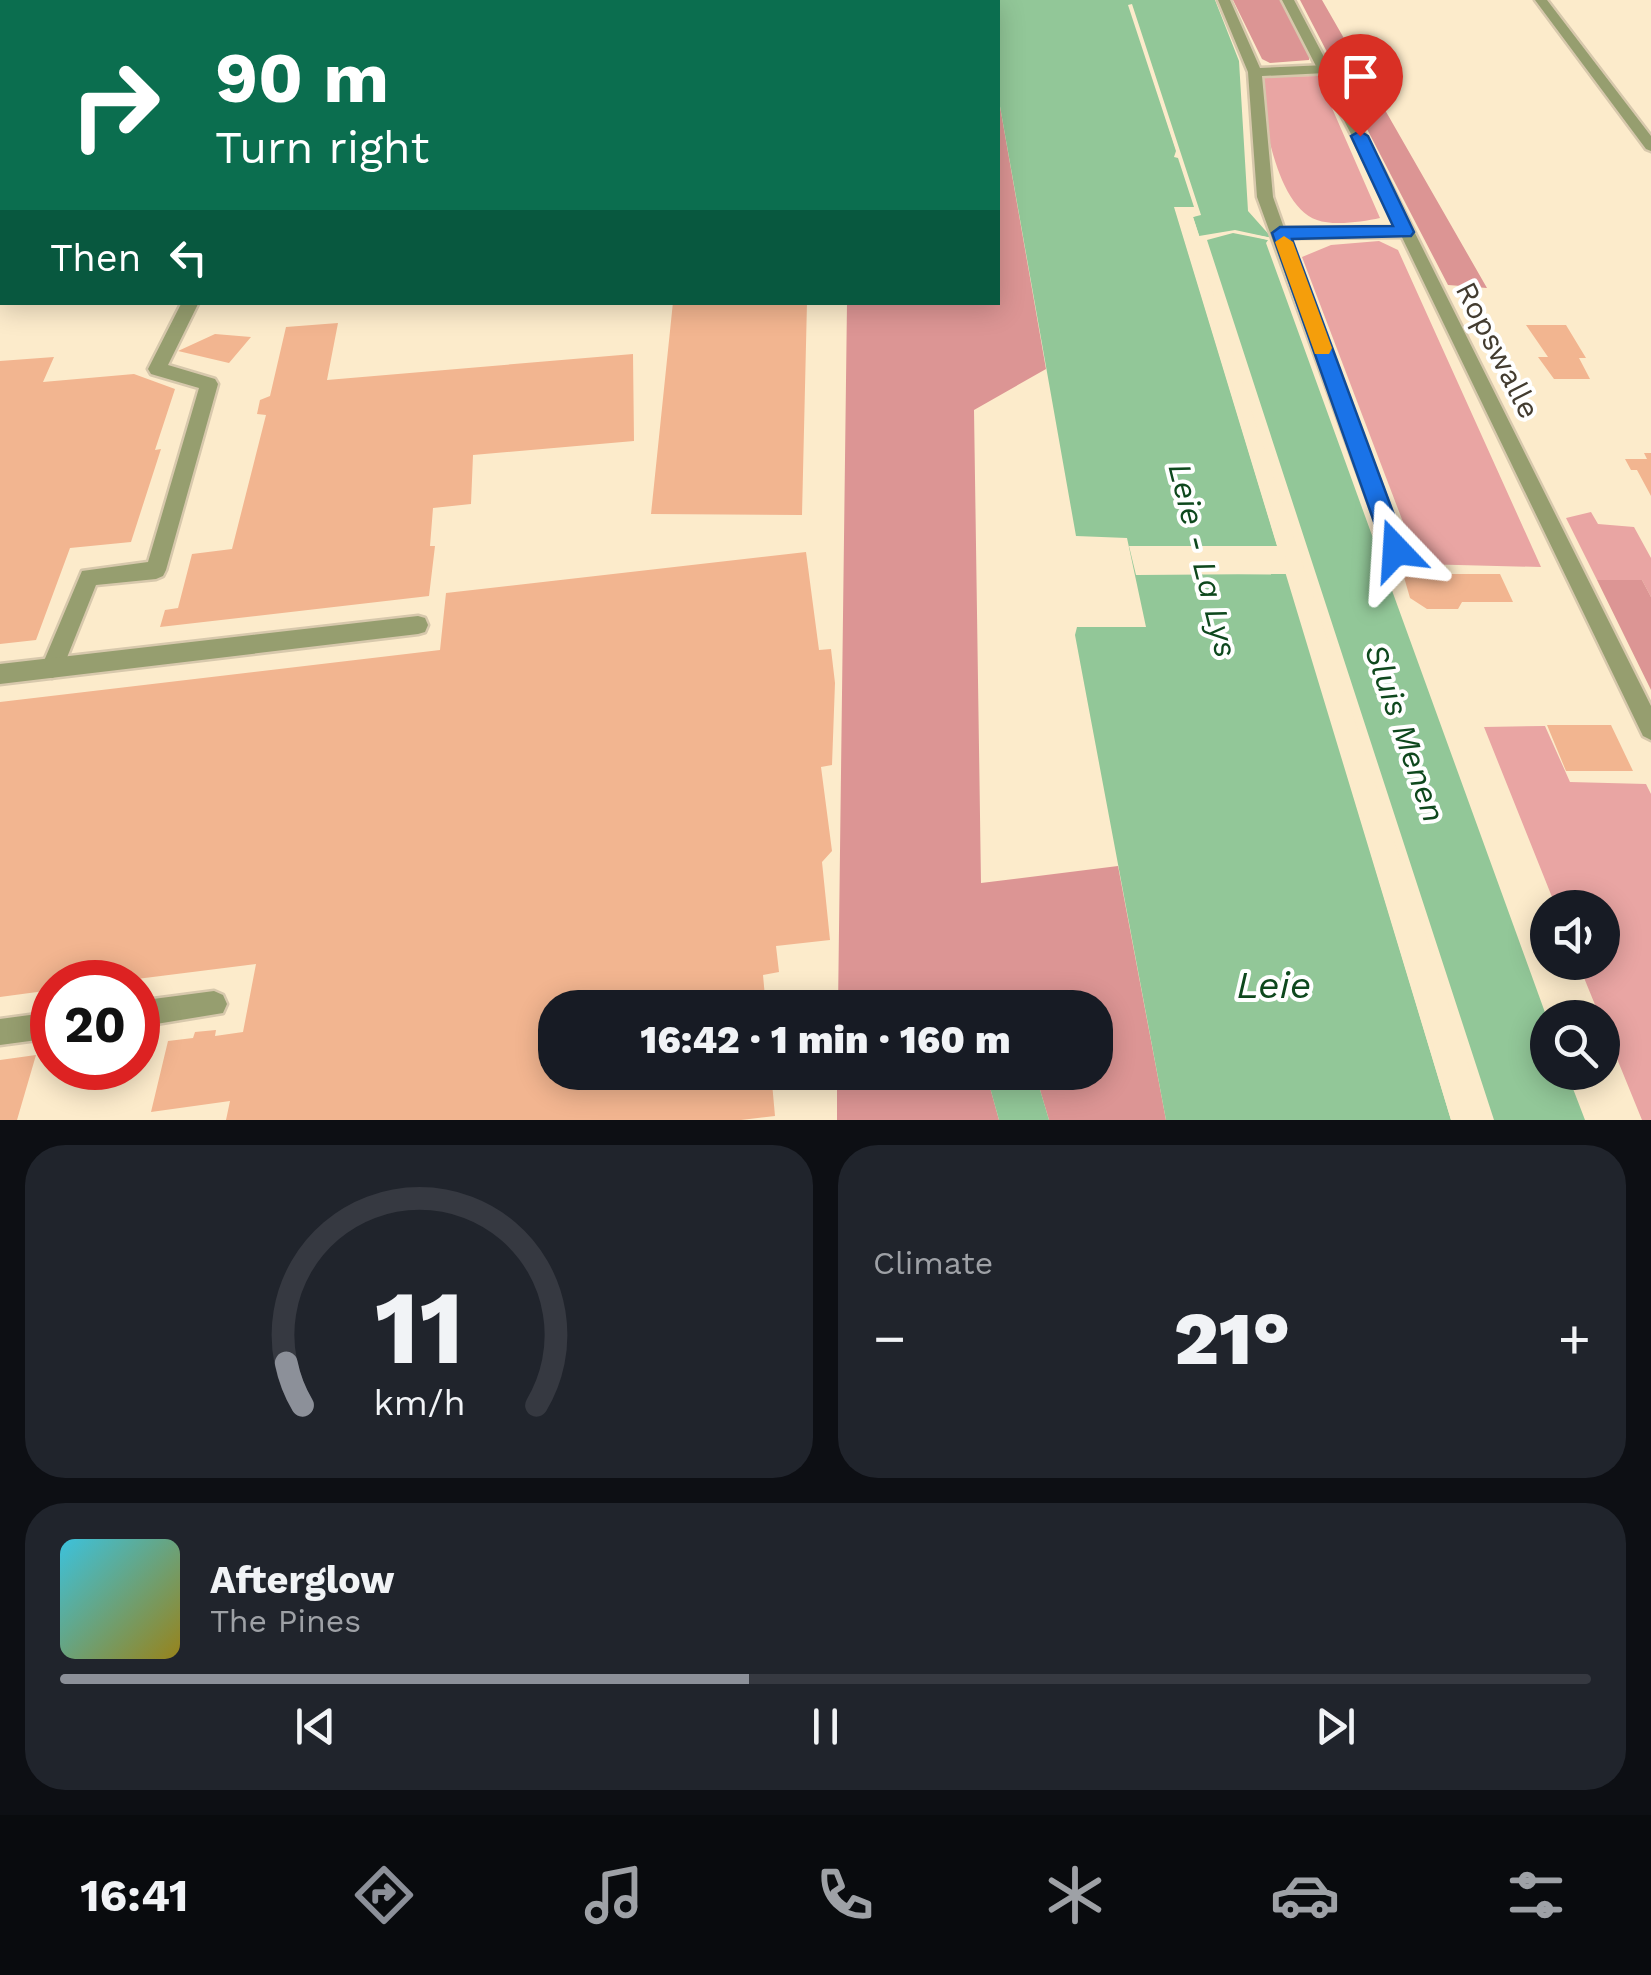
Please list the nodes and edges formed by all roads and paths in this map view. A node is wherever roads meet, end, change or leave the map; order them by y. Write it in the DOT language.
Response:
graph roads {
  1 [pos="1224,0"];
  2 [pos="1288,0"];
  3 [pos="1541,0"];
  4 [pos="1326,69"];
  5 [pos="1254,72"];
  6 [pos="1651,146"];
  7 [pos="1405,232"];
  8 [pos="1280,233"];
  9 [pos="190,305"];
  10 [pos="1396,550"];
  11 [pos="418,624"];
  12 [pos="52,668"];
  13 [pos="0,674"];
  14 [pos="1651,729"];
  15 [pos="214,1004"];
  16 [pos="160,1011"];
  17 [pos="30,1028"];
  18 [pos="0,1032"];
  1 -- 5 [label="street"];
  2 -- 4 [label="street, Ropswalle"];
  3 -- 6 [label="street"];
  4 -- 5 [label="street"];
  4 -- 7 [label="street, Ropswalle"];
  5 -- 8 [label="street"];
  7 -- 8 [label="street"];
  7 -- 14 [label="street, Ropswalle"];
  8 -- 10 [label="street"];
  9 -- 12 [label="street"];
  11 -- 12 [label="street"];
  12 -- 13 [label="street"];
  15 -- 16 [label="street"];
  17 -- 18 [label="street"];
}
